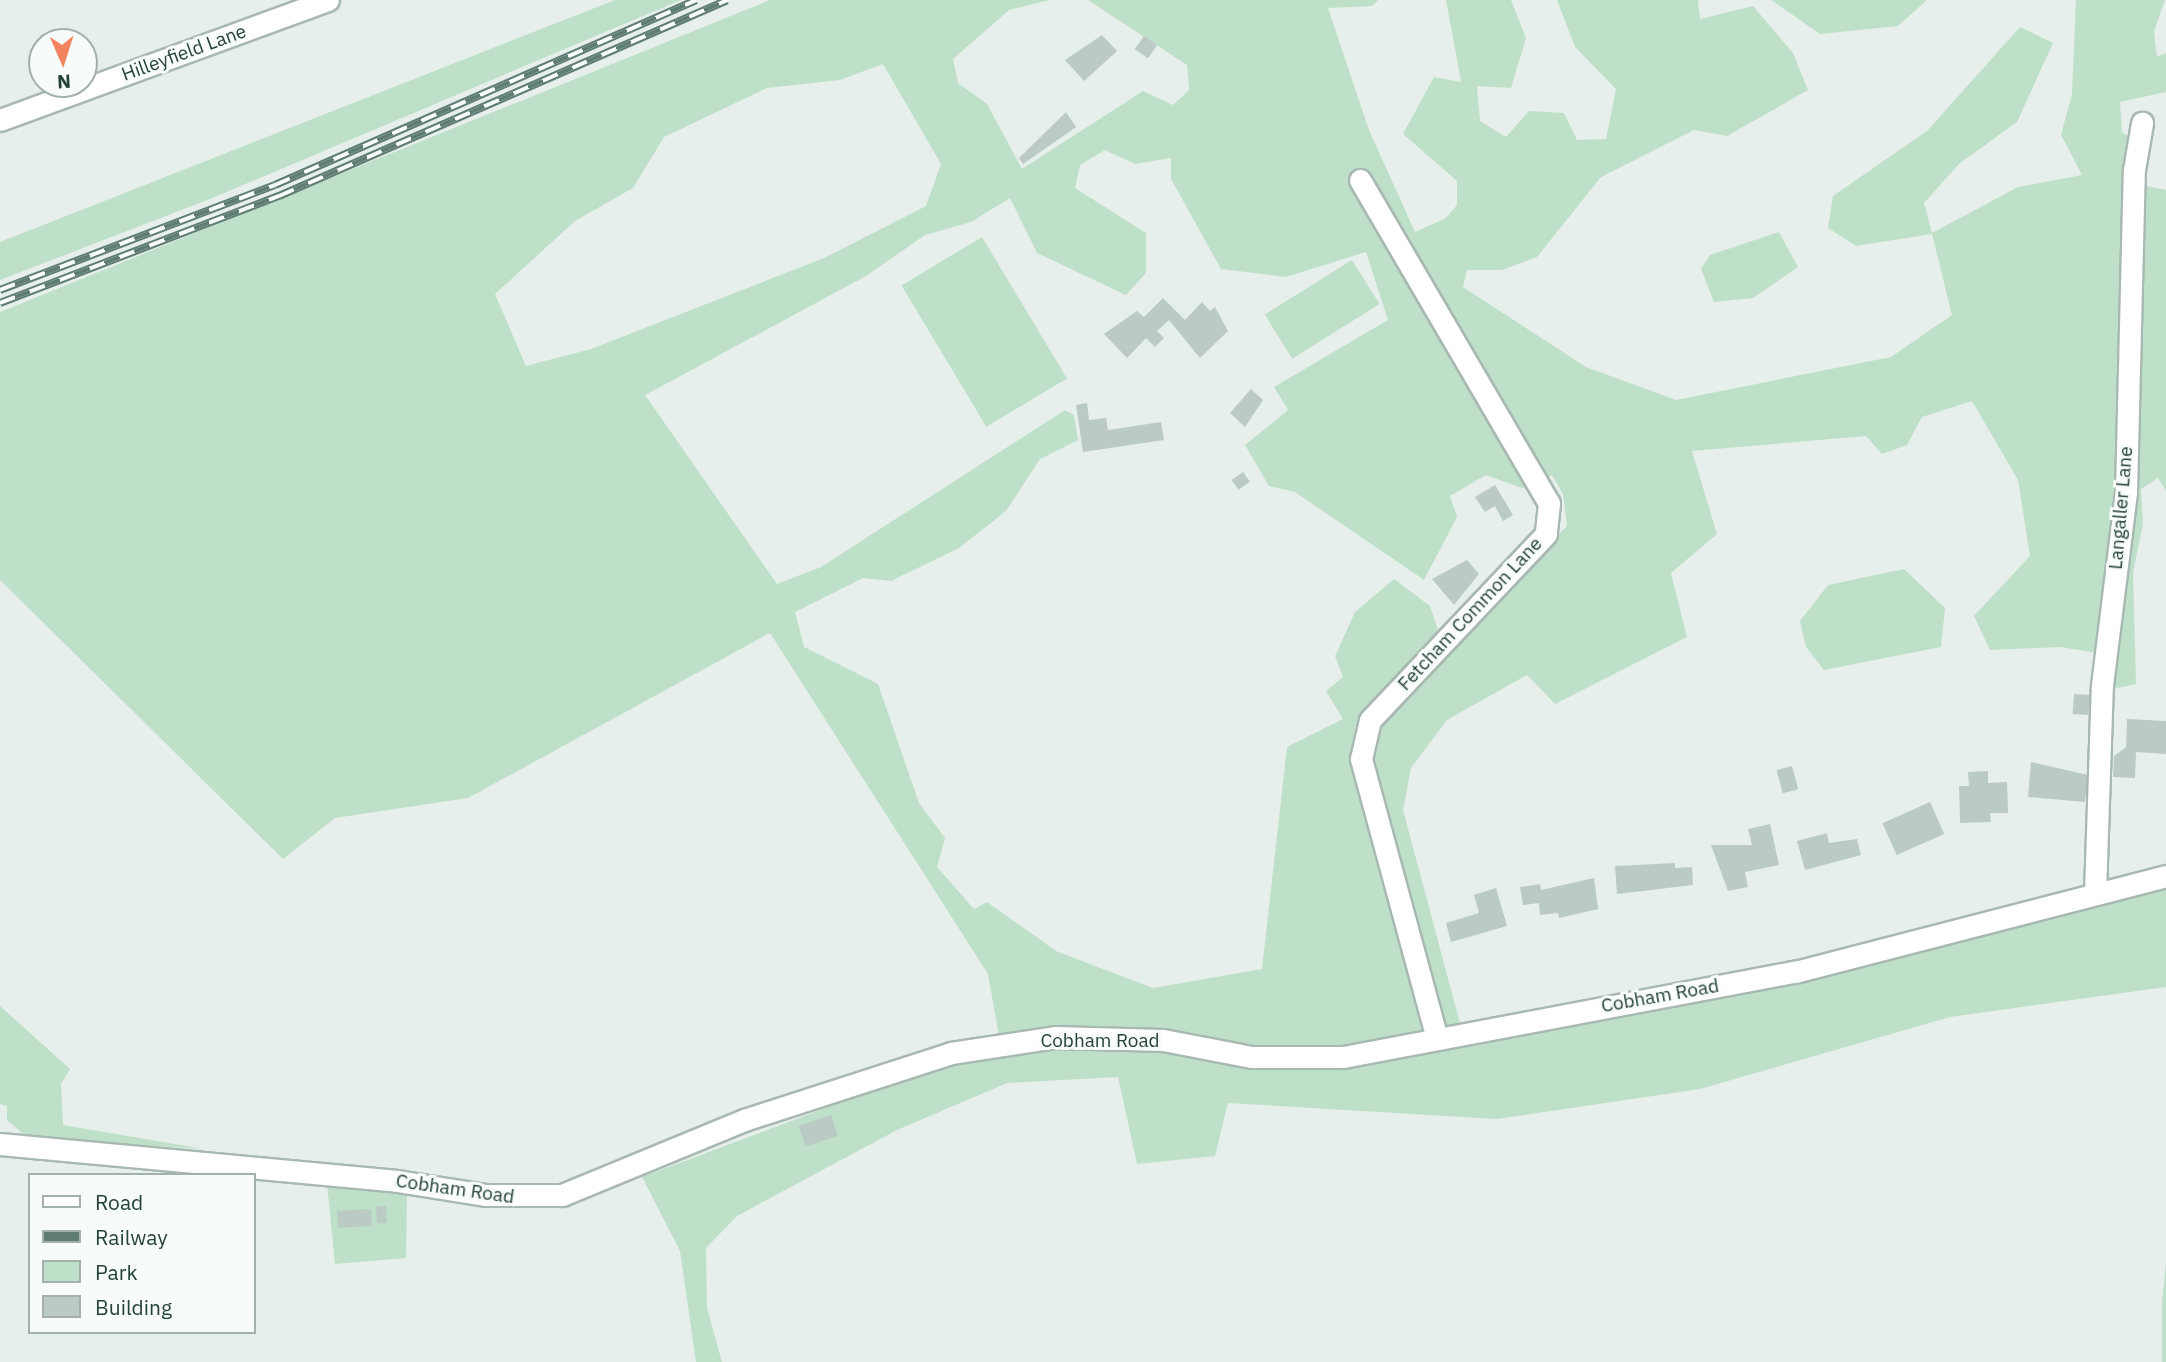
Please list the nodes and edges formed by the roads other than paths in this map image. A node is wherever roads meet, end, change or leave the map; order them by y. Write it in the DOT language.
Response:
graph roads {
  1 [pos="328,0"];
  2 [pos="0,120"];
  3 [pos="2142,123"];
  4 [pos="1360,180"];
  5 [pos="2166,876"];
  6 [pos="2095,892"];
  7 [pos="1437,1038"];
  8 [pos="0,1144"];
  1 -- 2 [label="street, Hilleyfield Lane"];
  3 -- 6 [label="street, Langaller Lane"];
  4 -- 7 [label="street, Fetcham Common Lane"];
  5 -- 6 [label="street, Cobham Road"];
  6 -- 7 [label="street, Cobham Road"];
  7 -- 8 [label="street, Cobham Road"];
}
